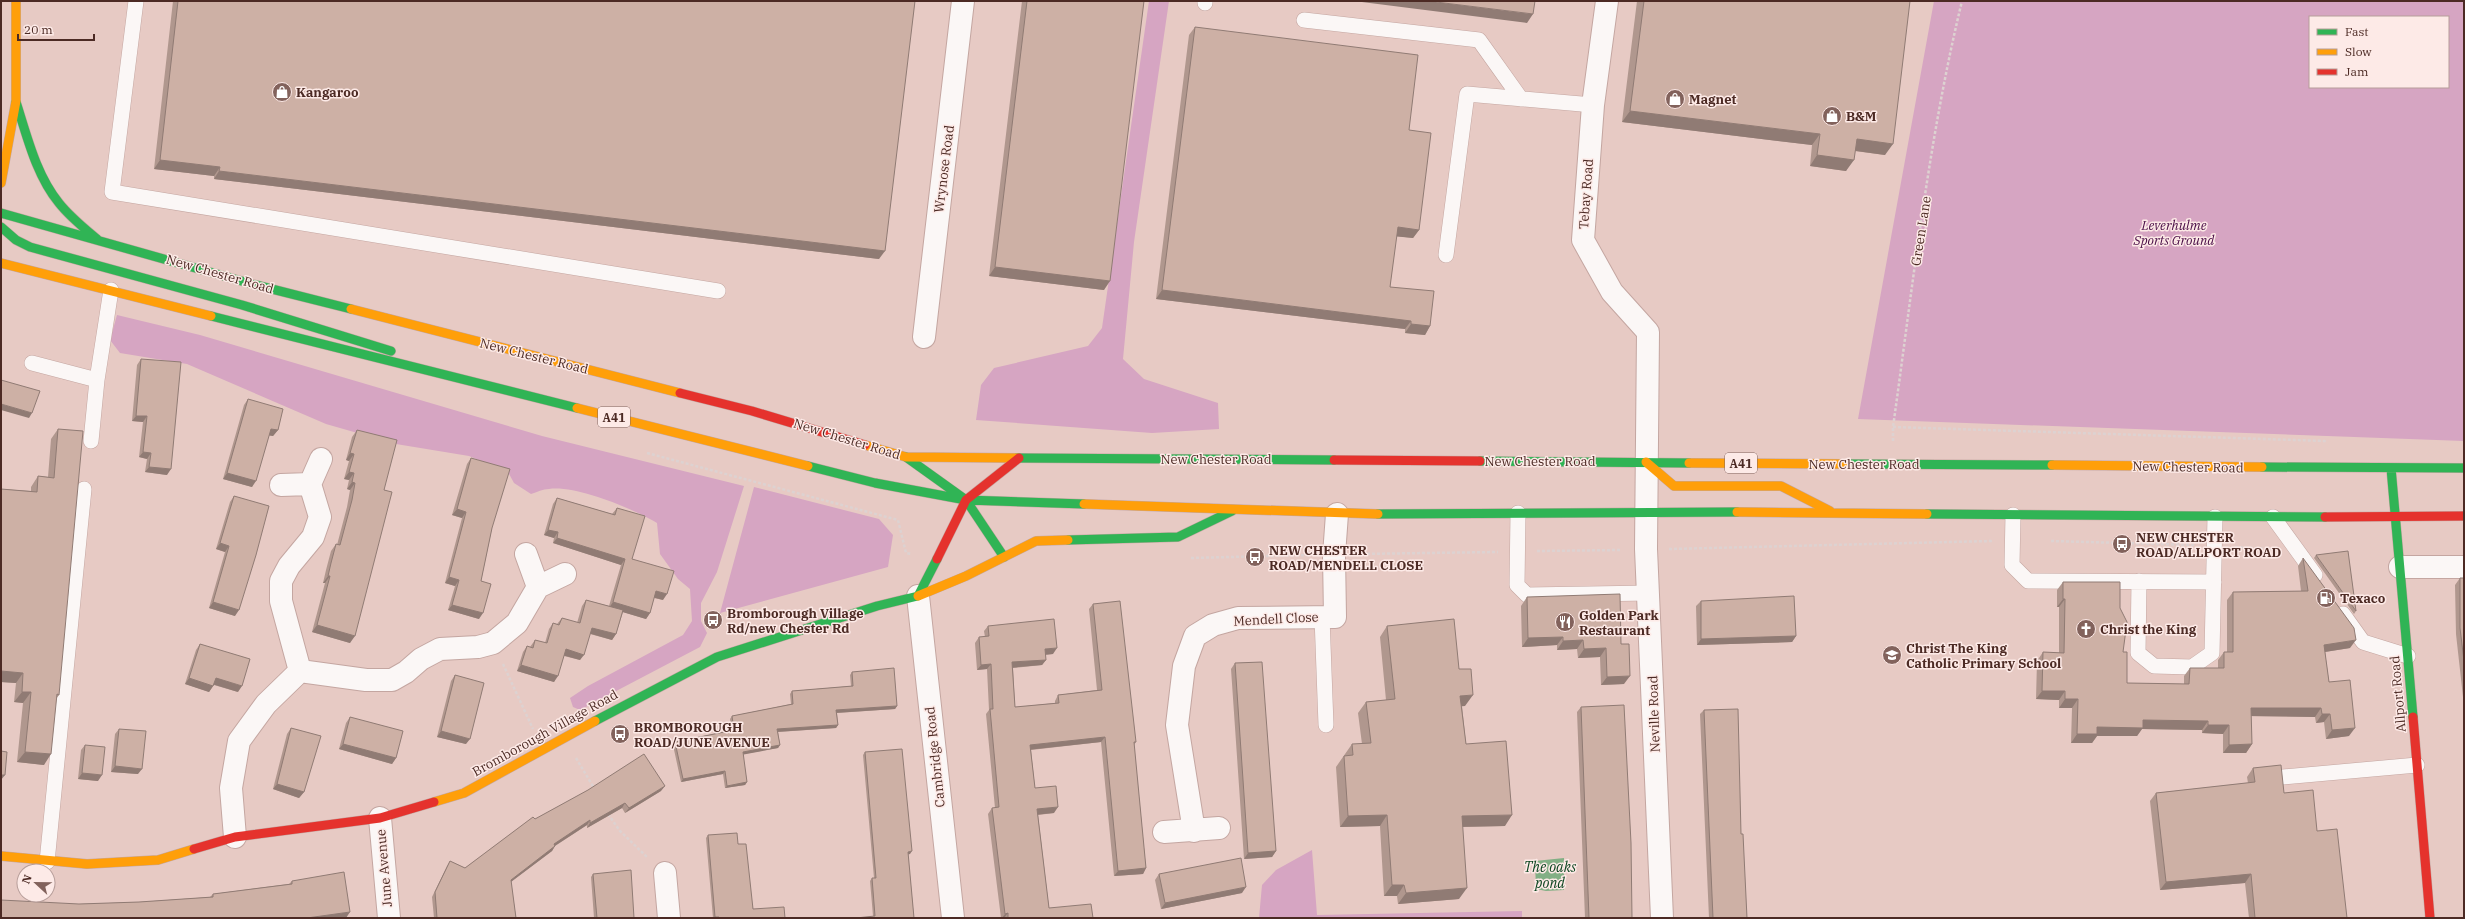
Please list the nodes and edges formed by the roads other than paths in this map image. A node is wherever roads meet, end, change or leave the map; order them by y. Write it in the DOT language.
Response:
graph roads {
  1 [pos="16,1"];
  2 [pos="136,1"];
  3 [pos="963,1"];
  4 [pos="1607,1"];
  5 [pos="1304,20"];
  6 [pos="1521,99"];
  7 [pos="16,101"];
  8 [pos="1593,106"];
  9 [pos="5,115"];
  10 [pos="1,183"];
  11 [pos="1,213"];
  12 [pos="1,228"];
  13 [pos="97,239"];
  14 [pos="1446,255"];
  15 [pos="1,263"];
  16 [pos="111,290"];
  17 [pos="718,291"];
  18 [pos="924,337"];
  19 [pos="32,363"];
  20 [pos="96,380"];
  21 [pos="558,403"];
  22 [pos="91,440"];
  23 [pos="906,457"];
  24 [pos="1019,458"];
  25 [pos="321,459"];
  26 [pos="1646,462"];
  27 [pos="2391,468"];
  28 [pos="2464,468"];
  29 [pos="310,484"];
  30 [pos="281,485"];
  31 [pos="84,489"];
  32 [pos="966,500"];
  33 [pos="1235,510"];
  34 [pos="1646,511"];
  35 [pos="1518,513"];
  36 [pos="1833,513"];
  37 [pos="1337,514"];
  38 [pos="2013,514"];
  39 [pos="2395,515"];
  40 [pos="2464,516"];
  41 [pos="2215,517"];
  42 [pos="2273,518"];
  43 [pos="526,554"];
  44 [pos="1004,557"];
  45 [pos="2400,567"];
  46 [pos="2464,567"];
  47 [pos="565,574"];
  48 [pos="2139,581"];
  49 [pos="2214,582"];
  50 [pos="2323,586"];
  51 [pos="538,587"];
  52 [pos="1649,593"];
  53 [pos="918,596"];
  54 [pos="2336,605"];
  55 [pos="1322,617"];
  56 [pos="2408,656"];
  57 [pos="300,671"];
  58 [pos="1326,725"];
  59 [pos="2417,765"];
  60 [pos="2283,777"];
  61 [pos="380,818"];
  62 [pos="1219,828"];
  63 [pos="1194,831"];
  64 [pos="1164,832"];
  65 [pos="235,837"];
  66 [pos="1,856"];
  67 [pos="47,862"];
  68 [pos="665,873"];
  69 [pos="389,918"];
  70 [pos="669,918"];
  71 [pos="953,918"];
  72 [pos="1662,918"];
  73 [pos="2430,918"];
  1 -- 7 [label="main road"];
  2 -- 17 [label="lane"];
  3 -- 18 [label="street, Wrynose Road"];
  4 -- 8 [label="street, Tebay Road"];
  5 -- 6 [label="lane"];
  6 -- 8 [label="lane"];
  6 -- 14 [label="lane"];
  7 -- 9 [label="main road"];
  7 -- 10 [label="main road"];
  7 -- 13 [label="main road"];
  8 -- 26 [label="street, Tebay Road"];
  11 -- 13 [label="main road, New Chester Road / A41"];
  12 -- 21 [label="main road"];
  13 -- 23 [label="main road, New Chester Road / A41"];
  15 -- 16 [label="main road, A41"];
  16 -- 20 [label="lane"];
  16 -- 21 [label="main road, A41"];
  19 -- 20 [label="lane"];
  20 -- 22 [label="lane"];
  21 -- 32 [label="main road, A41"];
  23 -- 24 [label="main road, New Chester Road / A41"];
  23 -- 32 [label="main road"];
  24 -- 26 [label="main road, New Chester Road / A41"];
  24 -- 32 [label="main road"];
  25 -- 29 [label="street"];
  26 -- 27 [label="main road, New Chester Road / A41"];
  26 -- 34 [label="street, Tebay Road"];
  26 -- 36 [label="main road"];
  27 -- 28 [label="main road, New Chester Road / A41"];
  27 -- 39 [label="main road, Allport Road"];
  29 -- 30 [label="street"];
  29 -- 57 [label="street"];
  31 -- 67 [label="lane"];
  32 -- 33 [label="main road, A41"];
  32 -- 44 [label="main road"];
  32 -- 53 [label="main road"];
  33 -- 37 [label="main road, A41"];
  33 -- 44 [label="main road, Bromborough Village Road"];
  34 -- 35 [label="main road, A41"];
  34 -- 36 [label="main road, A41"];
  34 -- 52 [label="street, Neville Road"];
  35 -- 37 [label="main road, A41"];
  35 -- 52 [label="lane"];
  36 -- 38 [label="main road, A41"];
  37 -- 55 [label="street, Mendell Close"];
  38 -- 41 [label="main road, A41"];
  38 -- 48 [label="lane"];
  39 -- 40 [label="main road, A41"];
  39 -- 42 [label="main road, A41"];
  39 -- 45 [label="main road, Allport Road"];
  41 -- 42 [label="main road, A41"];
  41 -- 49 [label="lane"];
  42 -- 50 [label="lane"];
  43 -- 51 [label="street"];
  44 -- 53 [label="main road, Bromborough Village Road"];
  45 -- 46 [label="street"];
  45 -- 56 [label="main road, Allport Road"];
  47 -- 51 [label="street"];
  48 -- 49 [label="lane"];
  48 -- 49 [label="lane"];
  51 -- 57 [label="street"];
  52 -- 72 [label="street, Neville Road"];
  53 -- 61 [label="main road, Bromborough Village Road"];
  53 -- 71 [label="street, Cambridge Road"];
  54 -- 56 [label="lane"];
  55 -- 58 [label="lane"];
  55 -- 63 [label="street, Mendell Close"];
  56 -- 59 [label="main road, Allport Road"];
  57 -- 65 [label="street"];
  59 -- 60 [label="lane"];
  59 -- 73 [label="main road, Allport Road"];
  61 -- 65 [label="main road, Bromborough Village Road"];
  61 -- 69 [label="street, June Avenue"];
  62 -- 63 [label="street"];
  63 -- 64 [label="street"];
  65 -- 67 [label="main road, Bromborough Village Road"];
  66 -- 67 [label="main road, Bromborough Village Road"];
  68 -- 70 [label="street"];
}
